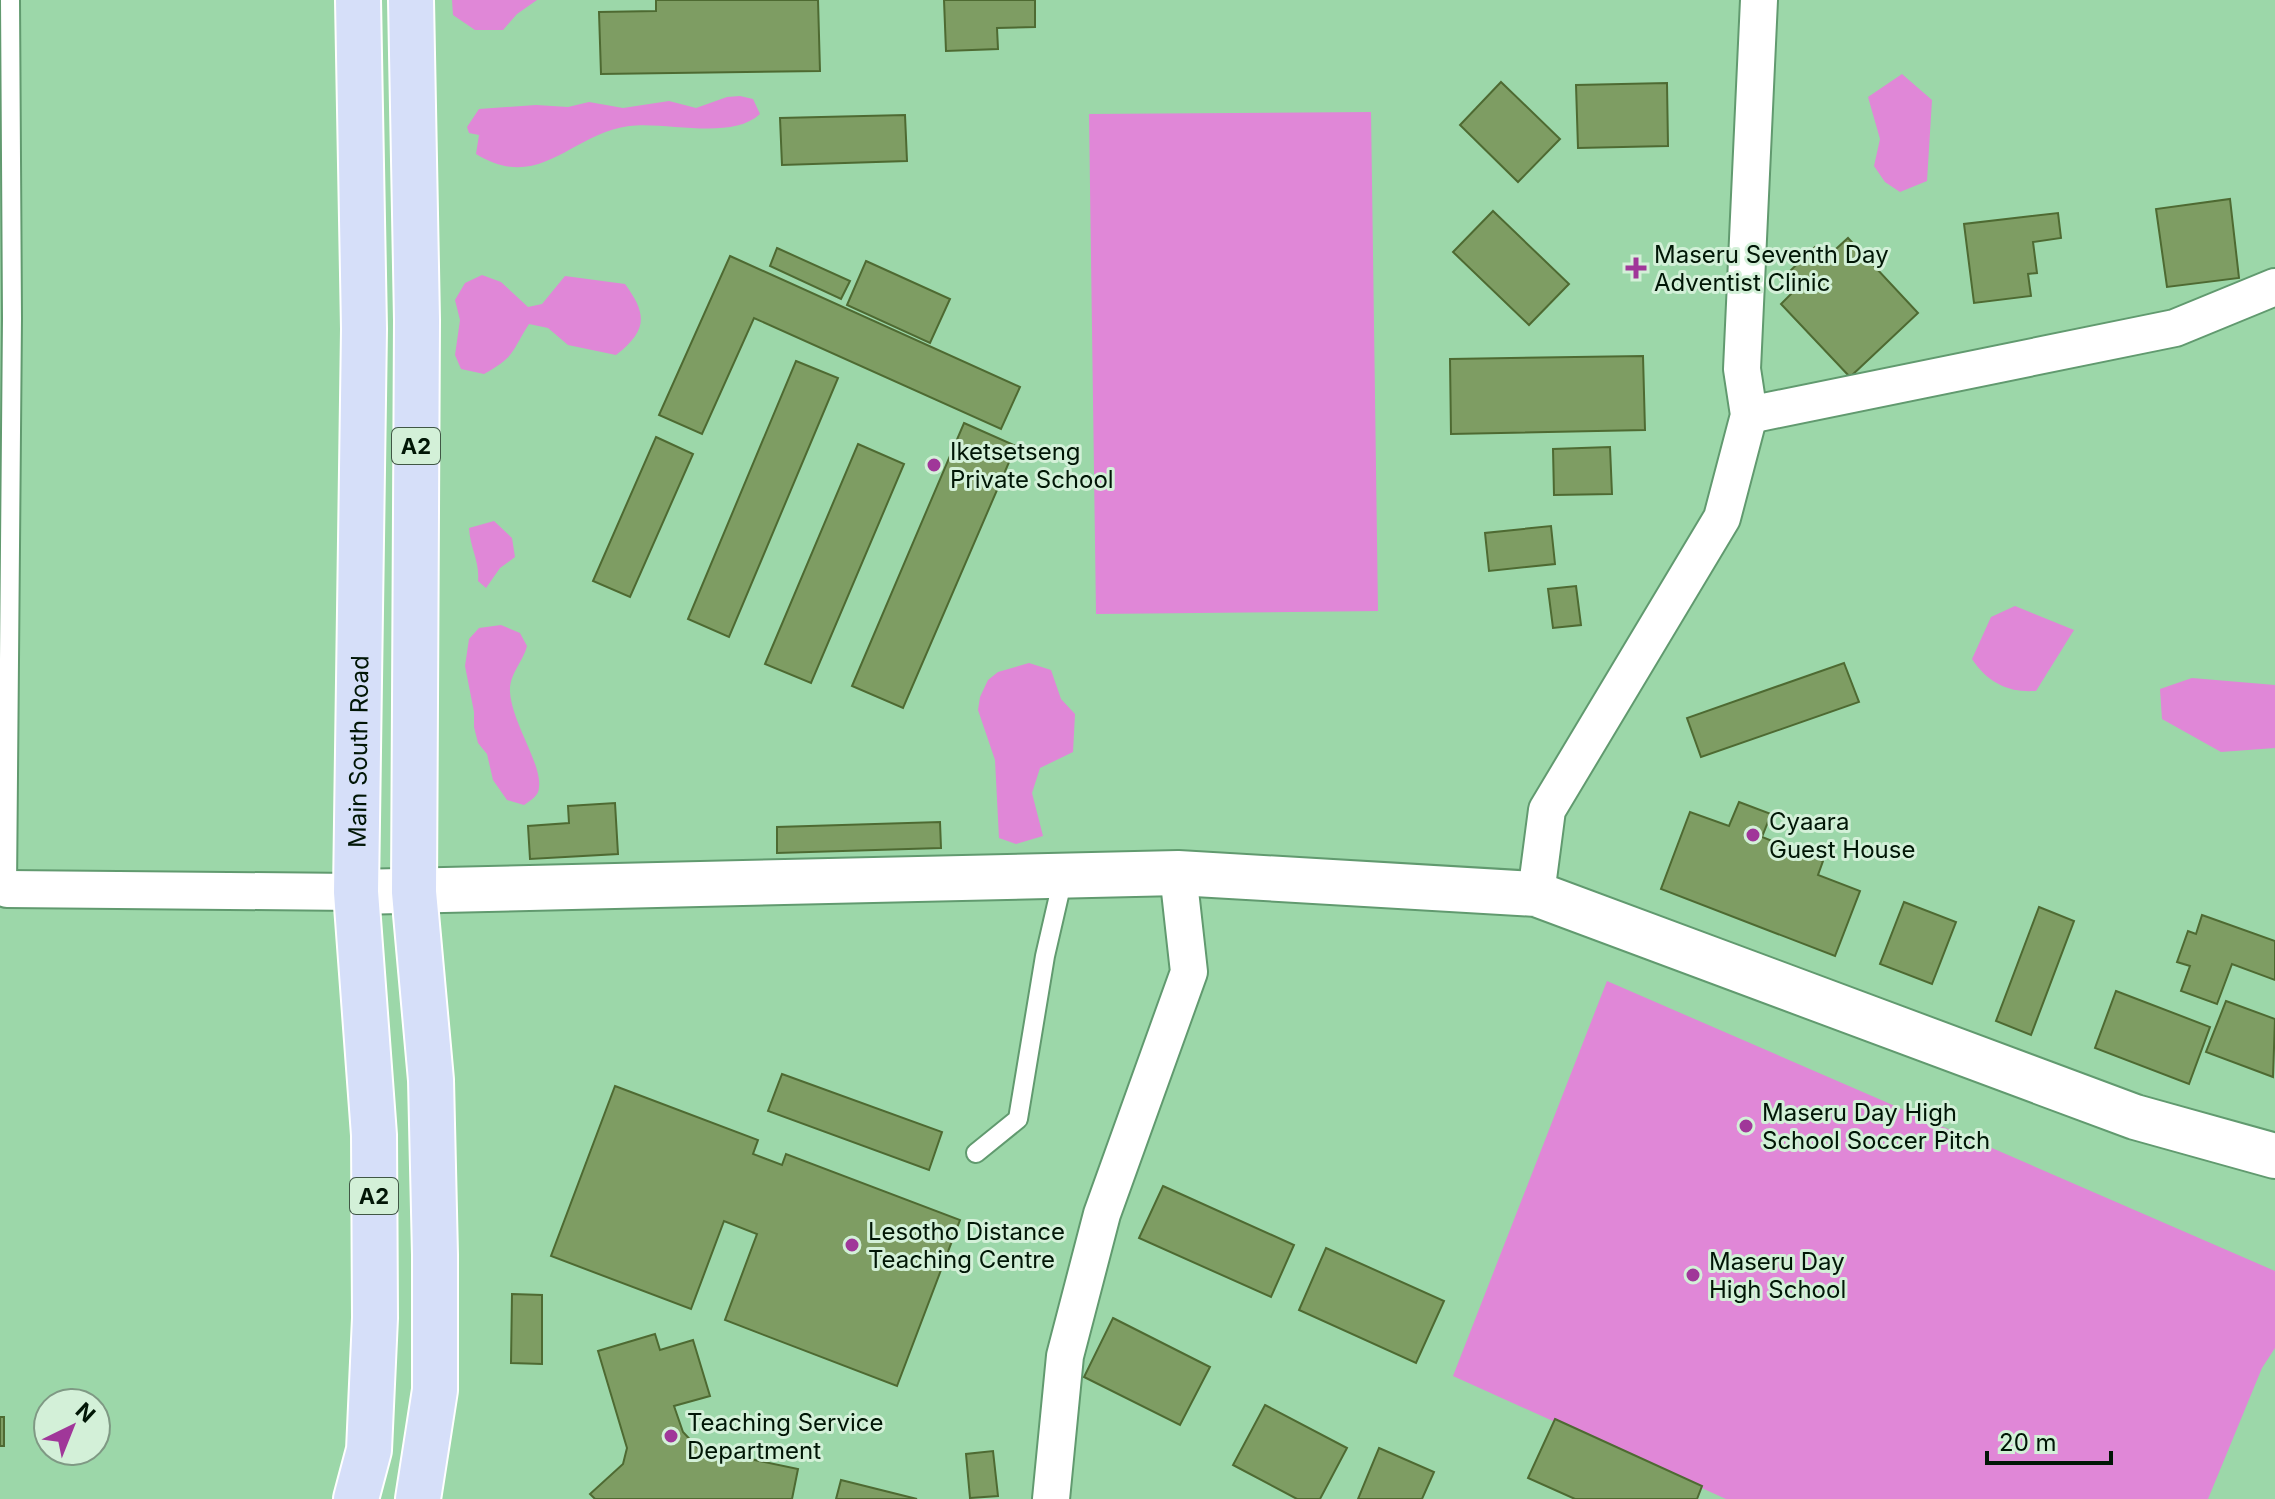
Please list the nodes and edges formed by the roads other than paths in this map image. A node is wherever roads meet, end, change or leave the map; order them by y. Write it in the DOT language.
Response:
graph roads {
  1 [pos="10,0"];
  2 [pos="358,0"];
  3 [pos="411,0"];
  4 [pos="1759,0"];
  5 [pos="5,124"];
  6 [pos="2275,287"];
  7 [pos="6,318"];
  8 [pos="1749,415"];
  9 [pos="6,451"];
  10 [pos="5,637"];
  11 [pos="1178,873"];
  12 [pos="1063,878"];
  13 [pos="7,889"];
  14 [pos="356,892"];
  15 [pos="414,892"];
  16 [pos="1536,894"];
  17 [pos="976,1153"];
  18 [pos="2275,1156"];
  19 [pos="356,1499"];
  20 [pos="418,1499"];
  21 [pos="1051,1499"];
  1 -- 5 [label="lane"];
  2 -- 14 [label="main road, Main South Road / A2"];
  3 -- 15 [label="main road, A2"];
  4 -- 8 [label="street"];
  5 -- 7 [label="lane"];
  6 -- 8 [label="street"];
  7 -- 9 [label="lane"];
  8 -- 16 [label="street"];
  9 -- 10 [label="lane"];
  10 -- 13 [label="lane"];
  11 -- 12 [label="street"];
  11 -- 16 [label="street"];
  11 -- 21 [label="street"];
  12 -- 15 [label="street"];
  12 -- 17 [label="lane"];
  13 -- 14 [label="street"];
  14 -- 15 [label="street"];
  14 -- 19 [label="main road, Main South Road / A2"];
  15 -- 20 [label="main road, A2"];
  16 -- 18 [label="street"];
}
